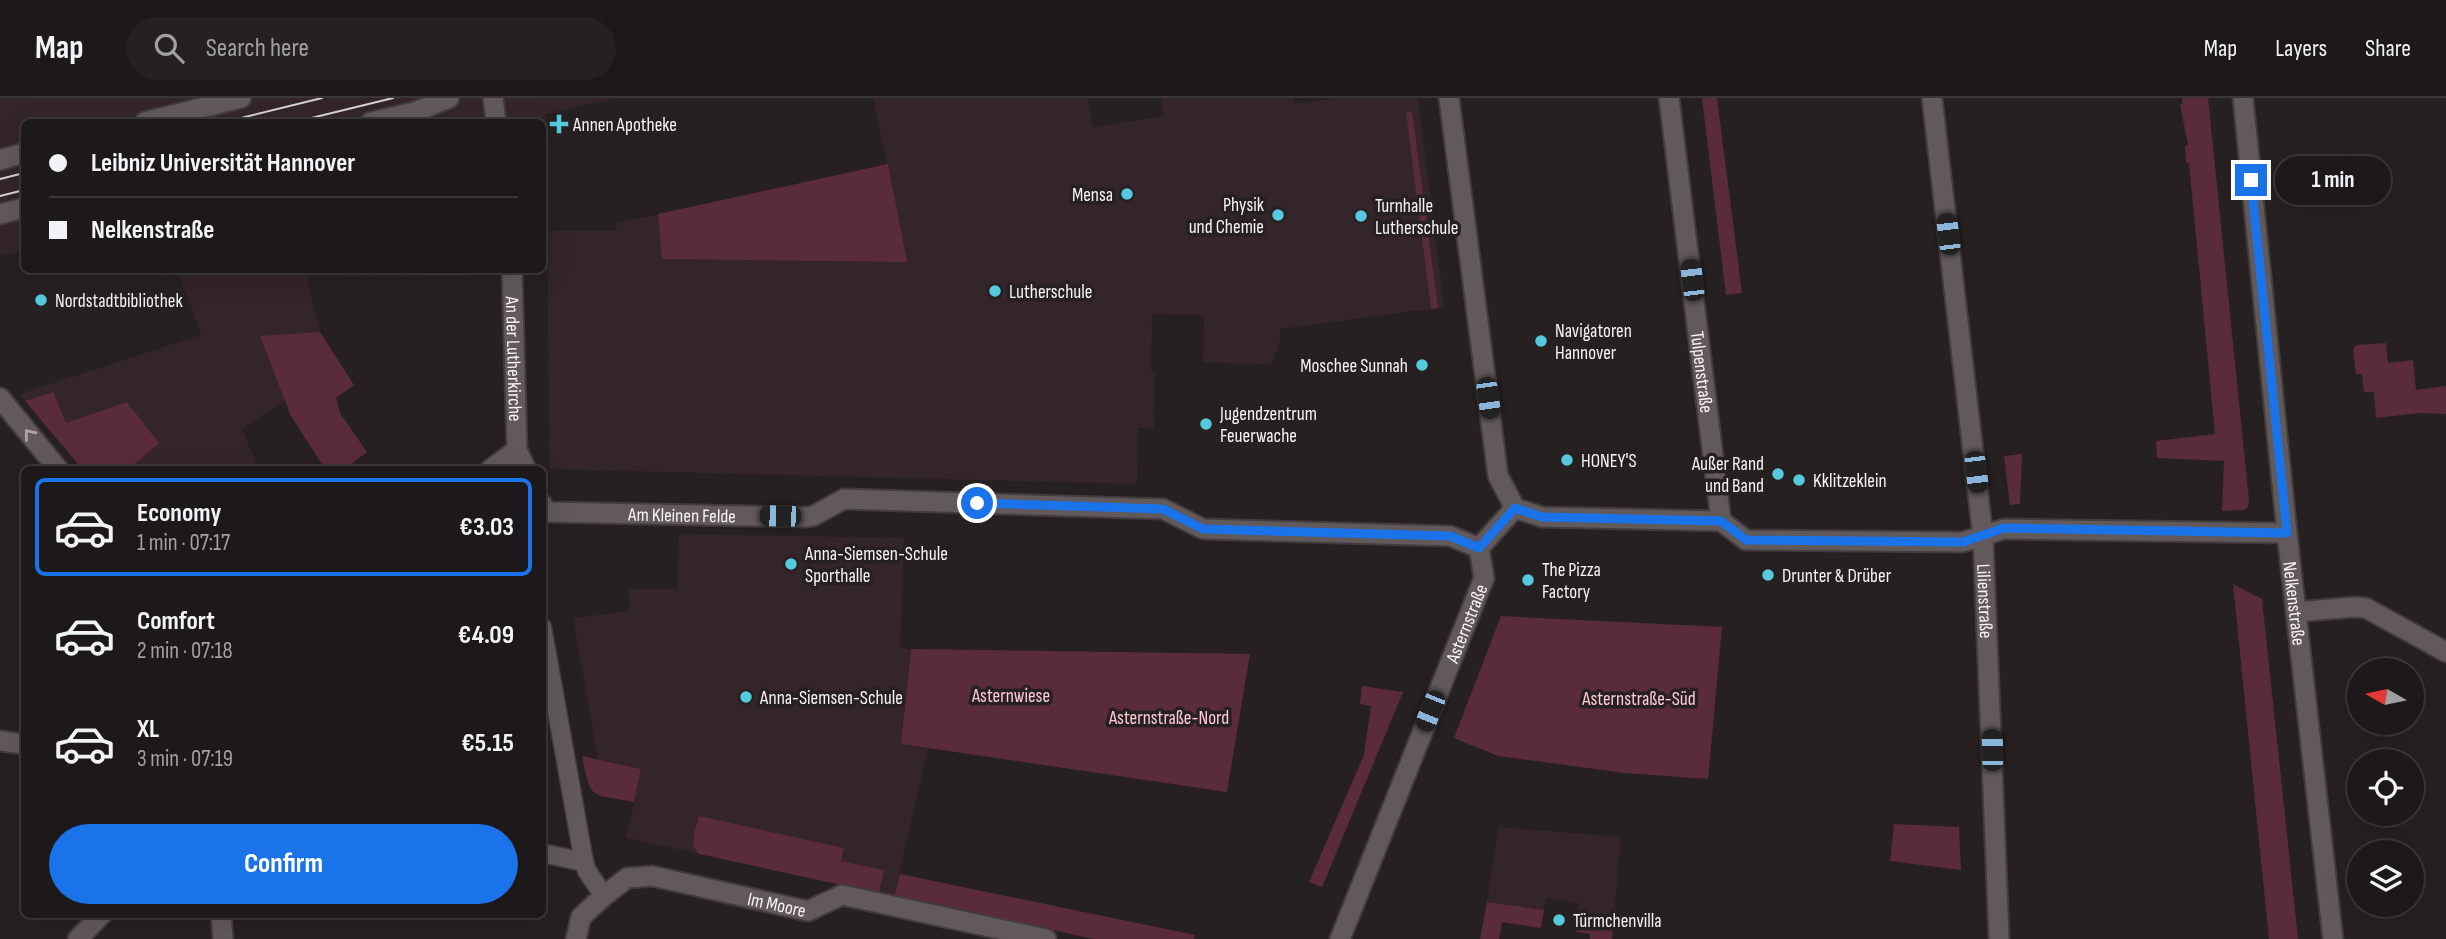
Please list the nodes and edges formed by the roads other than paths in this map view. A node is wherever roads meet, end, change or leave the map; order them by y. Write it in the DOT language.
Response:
graph roads {
  1 [pos="241,98"];
  2 [pos="449,98"];
  3 [pos="493,98"];
  4 [pos="1448,98"];
  5 [pos="1669,98"];
  6 [pos="1932,98"];
  7 [pos="2243,98"];
  8 [pos="157,119"];
  9 [pos="384,119"];
  10 [pos="496,119"];
  11 [pos="21,154"];
  12 [pos="0,160"];
  13 [pos="21,209"];
  14 [pos="0,214"];
  15 [pos="512,273"];
  16 [pos="0,398"];
  17 [pos="517,450"];
  18 [pos="56,466"];
  19 [pos="495,466"];
  20 [pos="525,466"];
  21 [pos="1515,508"];
  22 [pos="546,511"];
  23 [pos="1721,521"];
  24 [pos="2287,533"];
  25 [pos="1983,537"];
  26 [pos="1479,548"];
  27 [pos="2296,612"];
  28 [pos="546,648"];
  29 [pos="2446,652"];
  30 [pos="0,741"];
  31 [pos="21,744"];
  32 [pos="546,854"];
  33 [pos="584,862"];
  34 [pos="604,896"];
  35 [pos="98,918"];
  36 [pos="220,918"];
  37 [pos="78,939"];
  38 [pos="223,939"];
  39 [pos="576,939"];
  40 [pos="1046,939"];
  41 [pos="1340,939"];
  42 [pos="1999,939"];
  43 [pos="2333,939"];
  1 -- 8 [label="street"];
  2 -- 9 [label="street"];
  3 -- 10 [label="street"];
  4 -- 21 [label="street"];
  5 -- 23 [label="street, Tulpenstraße"];
  6 -- 25 [label="street, Lilienstraße"];
  7 -- 24 [label="street, Nelkenstraße"];
  11 -- 12 [label="street"];
  13 -- 14 [label="street"];
  15 -- 17 [label="street, An der Lutherkirche"];
  18 -- 16 [label="street, one-way"];
  17 -- 19 [label="street, An der Lutherkirche"];
  17 -- 20 [label="street, An der Lutherkirche"];
  21 -- 23 [label="street"];
  21 -- 26 [label="street"];
  22 -- 26 [label="street, Am Kleinen Felde"];
  23 -- 25 [label="street"];
  24 -- 25 [label="street"];
  24 -- 27 [label="street, Nelkenstraße"];
  25 -- 42 [label="street, Lilienstraße"];
  26 -- 41 [label="street, Asternstraße"];
  27 -- 29 [label="street"];
  27 -- 43 [label="street, Nelkenstraße"];
  28 -- 33 [label="street"];
  30 -- 31 [label="street"];
  32 -- 33 [label="street"];
  33 -- 34 [label="street"];
  34 -- 39 [label="street, Im Moore"];
  34 -- 40 [label="street, Im Moore"];
  35 -- 37 [label="street"];
  36 -- 38 [label="street"];
}
